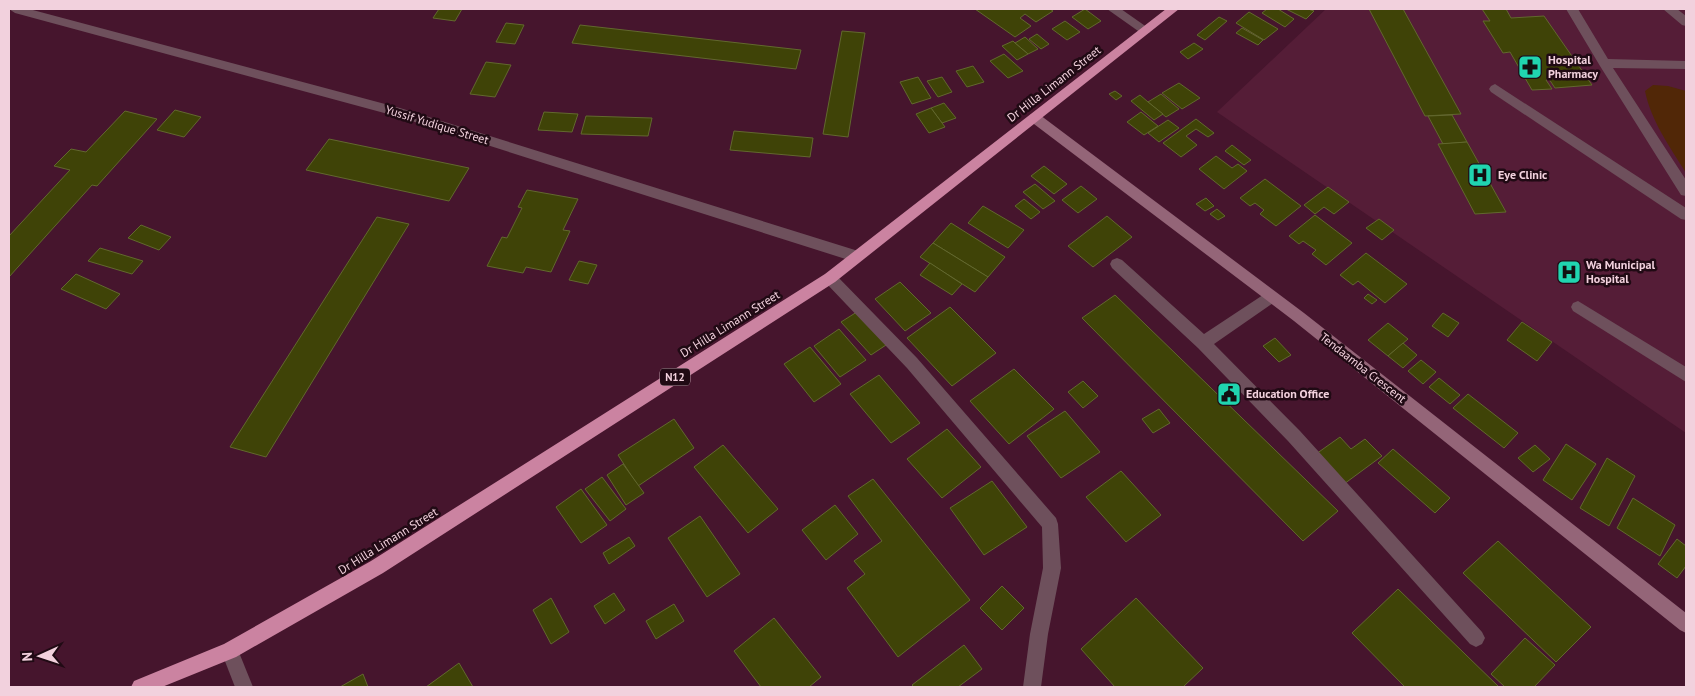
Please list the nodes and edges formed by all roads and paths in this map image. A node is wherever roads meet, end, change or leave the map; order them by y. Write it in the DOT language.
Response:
graph roads {
  1 [pos="15,9"];
  2 [pos="1113,9"];
  3 [pos="1173,9"];
  4 [pos="1572,9"];
  5 [pos="1669,9"];
  6 [pos="1686,22"];
  7 [pos="1145,30"];
  8 [pos="1604,63"];
  9 [pos="1686,65"];
  10 [pos="1495,89"];
  11 [pos="1035,118"];
  12 [pos="1686,191"];
  13 [pos="1686,214"];
  14 [pos="855,256"];
  15 [pos="1117,264"];
  16 [pos="830,278"];
  17 [pos="1271,297"];
  18 [pos="1578,307"];
  19 [pos="1203,343"];
  20 [pos="1686,375"];
  21 [pos="1686,624"];
  22 [pos="1476,638"];
  23 [pos="230,651"];
  24 [pos="140,687"];
  25 [pos="244,687"];
  26 [pos="1032,687"];
  1 -- 14 [label="street, Yussif Yudique Street"];
  2 -- 7 [label="street"];
  3 -- 7 [label="highway, Dr Hilla Limann Street / N12"];
  4 -- 8 [label="street"];
  5 -- 6 [label="street"];
  7 -- 11 [label="highway, Dr Hilla Limann Street / N12"];
  8 -- 9 [label="street"];
  8 -- 12 [label="street"];
  10 -- 13 [label="street"];
  11 -- 14 [label="highway, Dr Hilla Limann Street / N12"];
  11 -- 17 [label="street, Tendaamba Crescent"];
  14 -- 16 [label="highway, Dr Hilla Limann Street / N12"];
  15 -- 19 [label="street"];
  16 -- 23 [label="highway, Dr Hilla Limann Street / N12"];
  16 -- 26 [label="street"];
  17 -- 19 [label="street"];
  17 -- 21 [label="street, Tendaamba Crescent"];
  18 -- 20 [label="street"];
  19 -- 22 [label="street"];
  23 -- 24 [label="highway, Dr Hilla Limann Street / N12"];
  23 -- 25 [label="street"];
}
